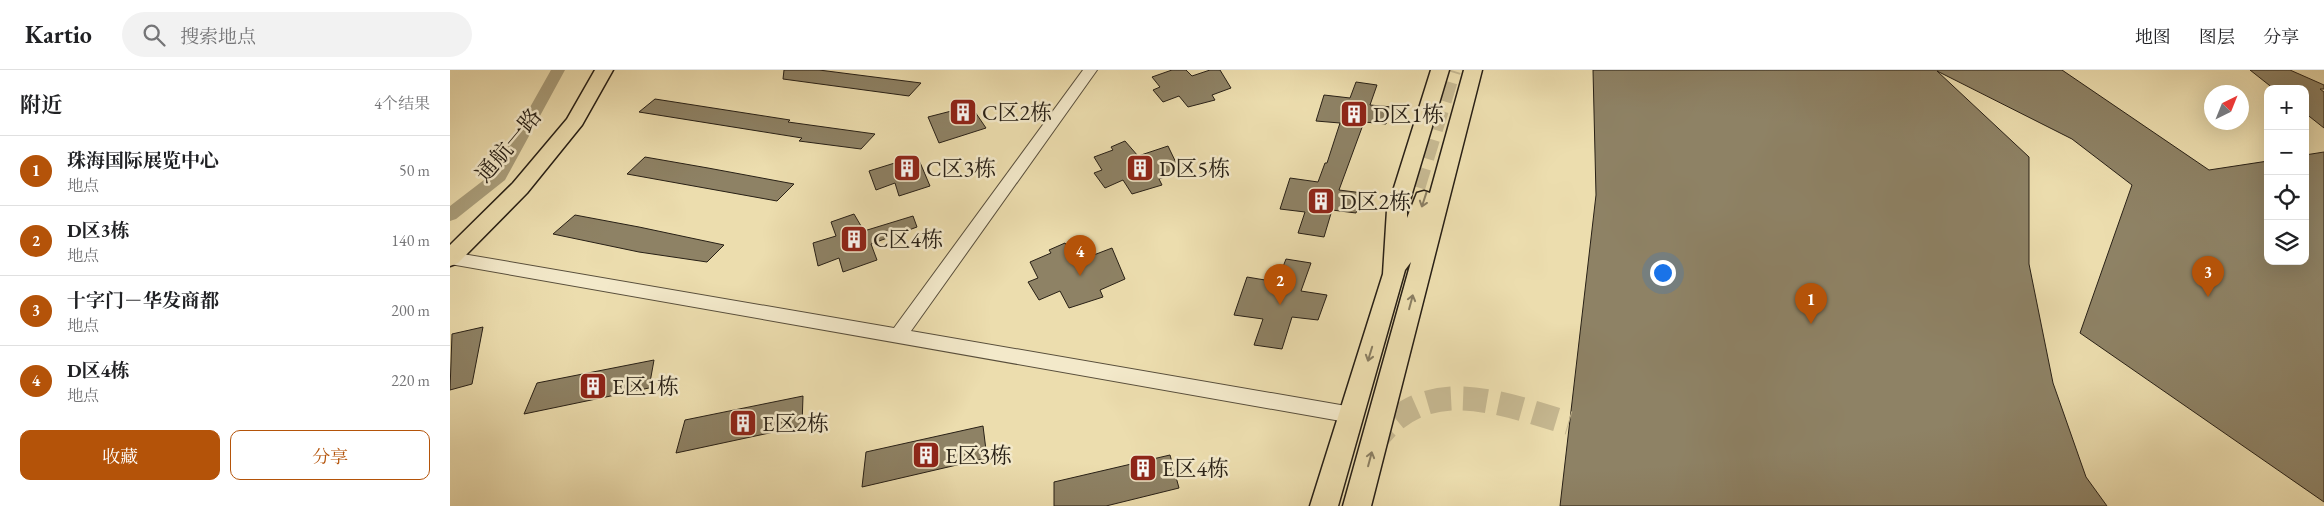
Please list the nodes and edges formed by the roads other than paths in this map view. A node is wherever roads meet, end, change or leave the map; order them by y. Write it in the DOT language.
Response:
graph roads {
  1 [pos="591,70"];
  2 [pos="604,70"];
  3 [pos="1090,70"];
  4 [pos="1440,70"];
  5 [pos="1465,70"];
  6 [pos="1473,70"];
  7 [pos="450,240"];
  8 [pos="450,258"];
  9 [pos="1394,274"];
  10 [pos="898,336"];
  11 [pos="1352,415"];
  12 [pos="1324,506"];
  13 [pos="1357,506"];
  1 -- 7 [label="main road, 通航一路"];
  2 -- 8 [label="main road"];
  3 -- 10 [label="street"];
  4 -- 9 [label="main road"];
  5 -- 9 [label="main road, one-way"];
  13 -- 6 [label="main road, one-way"];
  8 -- 10 [label="street"];
  9 -- 11 [label="main road, one-way"];
  10 -- 11 [label="street"];
  11 -- 12 [label="main road"];
}
